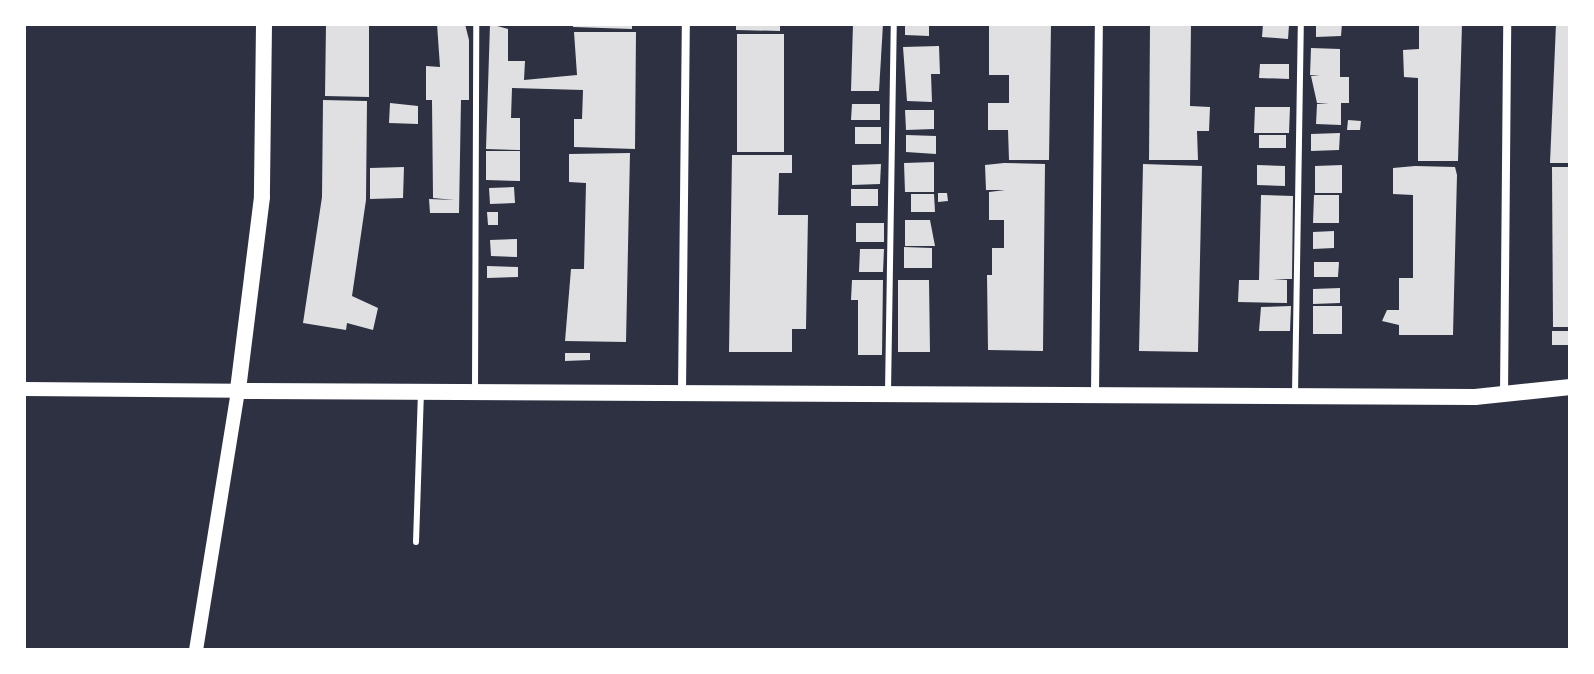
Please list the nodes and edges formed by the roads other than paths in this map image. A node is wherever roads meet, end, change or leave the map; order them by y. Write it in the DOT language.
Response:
graph roads {
  1 [pos="264,24"];
  2 [pos="476,24"];
  3 [pos="686,24"];
  4 [pos="894,24"];
  5 [pos="1099,24"];
  6 [pos="1301,24"];
  7 [pos="1507,24"];
  8 [pos="1570,387"];
  9 [pos="24,389"];
  10 [pos="238,391"];
  11 [pos="421,391"];
  12 [pos="475,391"];
  13 [pos="682,391"];
  14 [pos="888,393"];
  15 [pos="1095,394"];
  16 [pos="1295,395"];
  17 [pos="1504,395"];
  18 [pos="416,542"];
  19 [pos="196,650"];
  1 -- 10 [label="main road"];
  2 -- 12 [label="lane"];
  3 -- 13 [label="street"];
  4 -- 14 [label="lane"];
  5 -- 15 [label="street"];
  6 -- 16 [label="lane"];
  7 -- 17 [label="street"];
  8 -- 17 [label="main road"];
  9 -- 10 [label="street"];
  10 -- 11 [label="main road"];
  10 -- 19 [label="street"];
  11 -- 12 [label="main road"];
  11 -- 18 [label="lane"];
  12 -- 13 [label="main road"];
  13 -- 14 [label="main road"];
  14 -- 15 [label="main road"];
  15 -- 16 [label="main road"];
  16 -- 17 [label="main road"];
}
